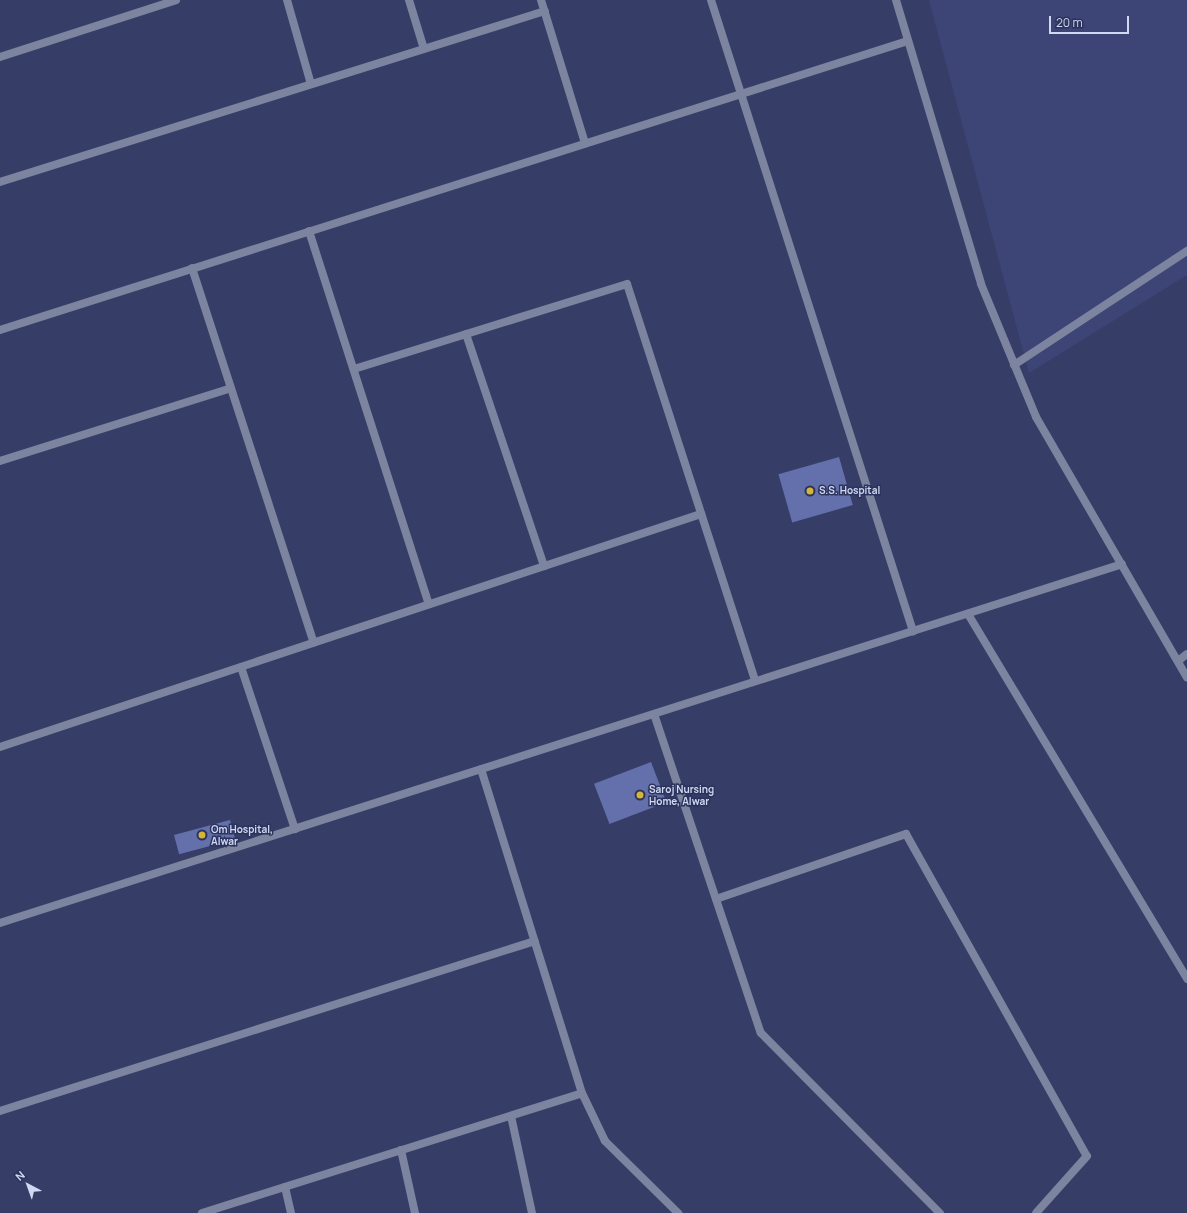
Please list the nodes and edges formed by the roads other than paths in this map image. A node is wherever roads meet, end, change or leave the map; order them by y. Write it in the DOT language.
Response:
graph roads {
  1 [pos="176,0"];
  2 [pos="287,0"];
  3 [pos="409,0"];
  4 [pos="542,0"];
  5 [pos="711,0"];
  6 [pos="896,0"];
  7 [pos="545,11"];
  8 [pos="908,40"];
  9 [pos="424,48"];
  10 [pos="0,57"];
  11 [pos="311,84"];
  12 [pos="741,94"];
  13 [pos="585,143"];
  14 [pos="0,182"];
  15 [pos="309,231"];
  16 [pos="1187,251"];
  17 [pos="192,268"];
  18 [pos="0,330"];
  19 [pos="466,334"];
  20 [pos="1014,365"];
  21 [pos="354,369"];
  22 [pos="231,388"];
  23 [pos="0,461"];
  24 [pos="701,514"];
  25 [pos="1122,564"];
  26 [pos="544,566"];
  27 [pos="430,604"];
  28 [pos="968,614"];
  29 [pos="913,631"];
  30 [pos="314,643"];
  31 [pos="1187,654"];
  32 [pos="1178,661"];
  33 [pos="241,667"];
  34 [pos="1187,677"];
  35 [pos="755,682"];
  36 [pos="654,714"];
  37 [pos="0,748"];
  38 [pos="481,769"];
  39 [pos="295,828"];
  40 [pos="716,899"];
  41 [pos="0,923"];
  42 [pos="535,941"];
  43 [pos="1187,979"];
  44 [pos="582,1093"];
  45 [pos="0,1111"];
  46 [pos="511,1116"];
  47 [pos="401,1150"];
  48 [pos="285,1187"];
  49 [pos="202,1213"];
  50 [pos="291,1213"];
  51 [pos="415,1213"];
  52 [pos="532,1213"];
  53 [pos="678,1213"];
  54 [pos="940,1213"];
  55 [pos="1036,1213"];
  1 -- 10 [label="street"];
  2 -- 11 [label="street"];
  3 -- 9 [label="street"];
  4 -- 7 [label="street"];
  5 -- 12 [label="street"];
  6 -- 8 [label="street"];
  7 -- 9 [label="street"];
  7 -- 13 [label="street"];
  8 -- 12 [label="street"];
  8 -- 20 [label="street"];
  9 -- 11 [label="street"];
  11 -- 14 [label="street"];
  12 -- 13 [label="street"];
  12 -- 29 [label="street"];
  13 -- 15 [label="street"];
  15 -- 17 [label="street"];
  15 -- 21 [label="street"];
  16 -- 20 [label="street"];
  17 -- 18 [label="street"];
  17 -- 22 [label="street"];
  19 -- 21 [label="street"];
  19 -- 24 [label="street"];
  19 -- 26 [label="street"];
  20 -- 25 [label="street"];
  21 -- 27 [label="street"];
  22 -- 23 [label="street"];
  22 -- 30 [label="street"];
  24 -- 26 [label="street"];
  24 -- 35 [label="street"];
  25 -- 28 [label="street"];
  25 -- 32 [label="street"];
  26 -- 27 [label="street"];
  27 -- 30 [label="street"];
  28 -- 29 [label="street"];
  28 -- 43 [label="street"];
  29 -- 35 [label="street"];
  30 -- 33 [label="street"];
  31 -- 32 [label="street"];
  32 -- 34 [label="street"];
  33 -- 37 [label="street"];
  33 -- 39 [label="street"];
  35 -- 36 [label="street"];
  36 -- 38 [label="street"];
  36 -- 40 [label="street"];
  38 -- 39 [label="street"];
  38 -- 42 [label="street"];
  39 -- 41 [label="street"];
  40 -- 54 [label="street"];
  40 -- 55 [label="street"];
  42 -- 44 [label="street"];
  42 -- 45 [label="street"];
  44 -- 46 [label="street"];
  44 -- 53 [label="street"];
  46 -- 47 [label="street"];
  46 -- 52 [label="street"];
  47 -- 48 [label="street"];
  47 -- 51 [label="street"];
  48 -- 49 [label="street"];
  48 -- 50 [label="street"];
}
